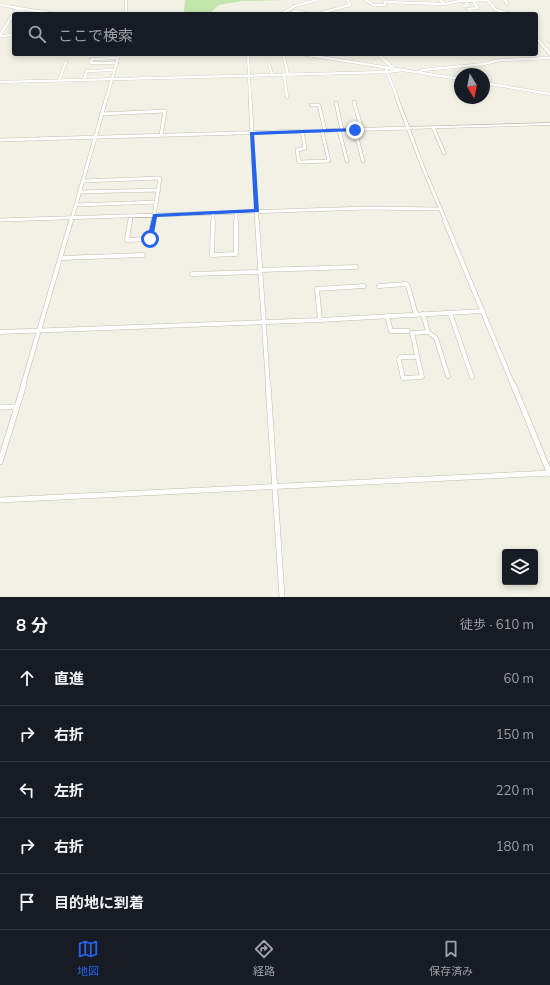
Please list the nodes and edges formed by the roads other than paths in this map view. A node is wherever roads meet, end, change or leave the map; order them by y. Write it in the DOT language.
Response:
graph roads {
  1 [pos="126,0"];
  2 [pos="317,0"];
  3 [pos="348,0"];
  4 [pos="366,0"];
  5 [pos="440,0"];
  6 [pos="487,0"];
  7 [pos="505,0"];
  8 [pos="466,1"];
  9 [pos="473,1"];
  10 [pos="445,4"];
  11 [pos="507,4"];
  12 [pos="0,5"];
  13 [pos="464,6"];
  14 [pos="17,8"];
  15 [pos="14,12"];
  16 [pos="43,12"];
  17 [pos="126,12"];
  18 [pos="284,12"];
  19 [pos="324,12"];
  20 [pos="471,12"];
  21 [pos="503,12"];
  22 [pos="12,16"];
  23 [pos="0,35"];
  24 [pos="12,35"];
  25 [pos="539,41"];
  26 [pos="550,54"];
  27 [pos="248,56"];
  28 [pos="284,56"];
  29 [pos="313,56"];
  30 [pos="380,56"];
  31 [pos="118,58"];
  32 [pos="550,58"];
  33 [pos="66,62"];
  34 [pos="117,63"];
  35 [pos="269,64"];
  36 [pos="385,68"];
  37 [pos="391,68"];
  38 [pos="114,70"];
  39 [pos="403,70"];
  40 [pos="387,72"];
  41 [pos="418,73"];
  42 [pos="272,74"];
  43 [pos="284,74"];
  44 [pos="288,74"];
  45 [pos="250,75"];
  46 [pos="112,78"];
  47 [pos="454,78"];
  48 [pos="84,79"];
  49 [pos="59,80"];
  50 [pos="0,82"];
  51 [pos="490,84"];
  52 [pos="550,94"];
  53 [pos="287,97"];
  54 [pos="354,102"];
  55 [pos="336,103"];
  56 [pos="311,104"];
  57 [pos="101,114"];
  58 [pos="550,124"];
  59 [pos="433,127"];
  60 [pos="409,128"];
  61 [pos="341,130"];
  62 [pos="355,130"];
  63 [pos="362,130"];
  64 [pos="324,131"];
  65 [pos="302,132"];
  66 [pos="252,133"];
  67 [pos="161,135"];
  68 [pos="95,136"];
  69 [pos="0,140"];
  70 [pos="444,153"];
  71 [pos="347,161"];
  72 [pos="363,161"];
  73 [pos="83,180"];
  74 [pos="159,190"];
  75 [pos="79,192"];
  76 [pos="157,202"];
  77 [pos="76,205"];
  78 [pos="440,209"];
  79 [pos="257,211"];
  80 [pos="236,212"];
  81 [pos="213,213"];
  82 [pos="155,215"];
  83 [pos="131,216"];
  84 [pos="72,218"];
  85 [pos="0,220"];
  86 [pos="143,255"];
  87 [pos="61,258"];
  88 [pos="356,267"];
  89 [pos="260,271"];
  90 [pos="192,274"];
  91 [pos="364,286"];
  92 [pos="379,286"];
  93 [pos="483,311"];
  94 [pos="450,313"];
  95 [pos="423,314"];
  96 [pos="416,315"];
  97 [pos="387,316"];
  98 [pos="320,320"];
  99 [pos="264,322"];
  100 [pos="40,330"];
  101 [pos="408,331"];
  102 [pos="0,332"];
  103 [pos="428,332"];
  104 [pos="418,357"];
  105 [pos="448,376"];
  106 [pos="472,377"];
  107 [pos="16,407"];
  108 [pos="0,408"];
  109 [pos="0,462"];
  110 [pos="550,474"];
  111 [pos="275,486"];
  112 [pos="0,500"];
  113 [pos="282,597"];
  1 -- 17 [label="street"];
  2 -- 18 [label="street"];
  3 -- 19 [label="street"];
  4 -- 10 [label="street"];
  5 -- 10 [label="street"];
  6 -- 9 [label="street"];
  6 -- 21 [label="street"];
  7 -- 11 [label="street"];
  8 -- 9 [label="street"];
  8 -- 10 [label="street"];
  8 -- 13 [label="street"];
  9 -- 20 [label="street"];
  12 -- 14 [label="street"];
  14 -- 15 [label="street"];
  14 -- 16 [label="street"];
  22 -- 23 [label="street"];
  23 -- 24 [label="street"];
  25 -- 26 [label="street"];
  27 -- 45 [label="street"];
  28 -- 44 [label="street"];
  29 -- 36 [label="street"];
  30 -- 37 [label="street"];
  31 -- 34 [label="street"];
  31 -- 34 [label="street"];
  32 -- 41 [label="street"];
  33 -- 49 [label="street"];
  34 -- 38 [label="street"];
  35 -- 42 [label="street"];
  36 -- 37 [label="street"];
  36 -- 40 [label="street"];
  37 -- 39 [label="street"];
  38 -- 46 [label="street"];
  38 -- 48 [label="street"];
  39 -- 40 [label="street"];
  39 -- 41 [label="street"];
  40 -- 44 [label="street"];
  40 -- 60 [label="street"];
  41 -- 47 [label="street"];
  42 -- 43 [label="street"];
  42 -- 45 [label="street"];
  43 -- 44 [label="street"];
  43 -- 53 [label="street"];
  45 -- 46 [label="street"];
  45 -- 66 [label="street"];
  46 -- 48 [label="street"];
  46 -- 57 [label="street"];
  48 -- 49 [label="street"];
  49 -- 50 [label="street"];
  51 -- 52 [label="street"];
  54 -- 63 [label="street"];
  55 -- 61 [label="street"];
  56 -- 64 [label="street"];
  57 -- 67 [label="street"];
  57 -- 68 [label="street"];
  58 -- 59 [label="street"];
  59 -- 60 [label="street"];
  59 -- 70 [label="street"];
  60 -- 63 [label="street"];
  60 -- 78 [label="street"];
  61 -- 62 [label="street"];
  61 -- 64 [label="street"];
  61 -- 71 [label="street"];
  62 -- 63 [label="street"];
  62 -- 72 [label="street"];
  64 -- 65 [label="street"];
  64 -- 65 [label="street"];
  65 -- 66 [label="street"];
  66 -- 67 [label="street"];
  66 -- 79 [label="street"];
  67 -- 68 [label="street"];
  68 -- 69 [label="street"];
  68 -- 73 [label="street"];
  73 -- 74 [label="street"];
  73 -- 75 [label="street"];
  74 -- 75 [label="street"];
  74 -- 76 [label="street"];
  75 -- 77 [label="street"];
  76 -- 77 [label="street"];
  76 -- 82 [label="street"];
  77 -- 84 [label="street"];
  78 -- 79 [label="street"];
  78 -- 93 [label="street"];
  79 -- 80 [label="street"];
  79 -- 89 [label="street"];
  80 -- 81 [label="street"];
  80 -- 81 [label="street"];
  81 -- 82 [label="street"];
  82 -- 83 [label="street"];
  82 -- 83 [label="street"];
  83 -- 84 [label="street"];
  84 -- 85 [label="street"];
  84 -- 87 [label="street"];
  86 -- 87 [label="street"];
  87 -- 100 [label="street"];
  88 -- 89 [label="street"];
  89 -- 90 [label="street"];
  89 -- 99 [label="street"];
  91 -- 98 [label="street"];
  92 -- 96 [label="street"];
  93 -- 94 [label="street"];
  93 -- 110 [label="street"];
  94 -- 95 [label="street"];
  94 -- 106 [label="street"];
  95 -- 96 [label="street"];
  95 -- 103 [label="street"];
  96 -- 97 [label="street"];
  97 -- 98 [label="street"];
  97 -- 101 [label="street"];
  98 -- 99 [label="street"];
  99 -- 100 [label="street"];
  99 -- 111 [label="street"];
  100 -- 102 [label="street"];
  100 -- 107 [label="street"];
  103 -- 104 [label="street"];
  103 -- 105 [label="street"];
  104 -- 104 [label="street"];
  107 -- 108 [label="street"];
  107 -- 109 [label="street"];
  110 -- 111 [label="street"];
  111 -- 112 [label="street"];
  111 -- 113 [label="street"];
}
